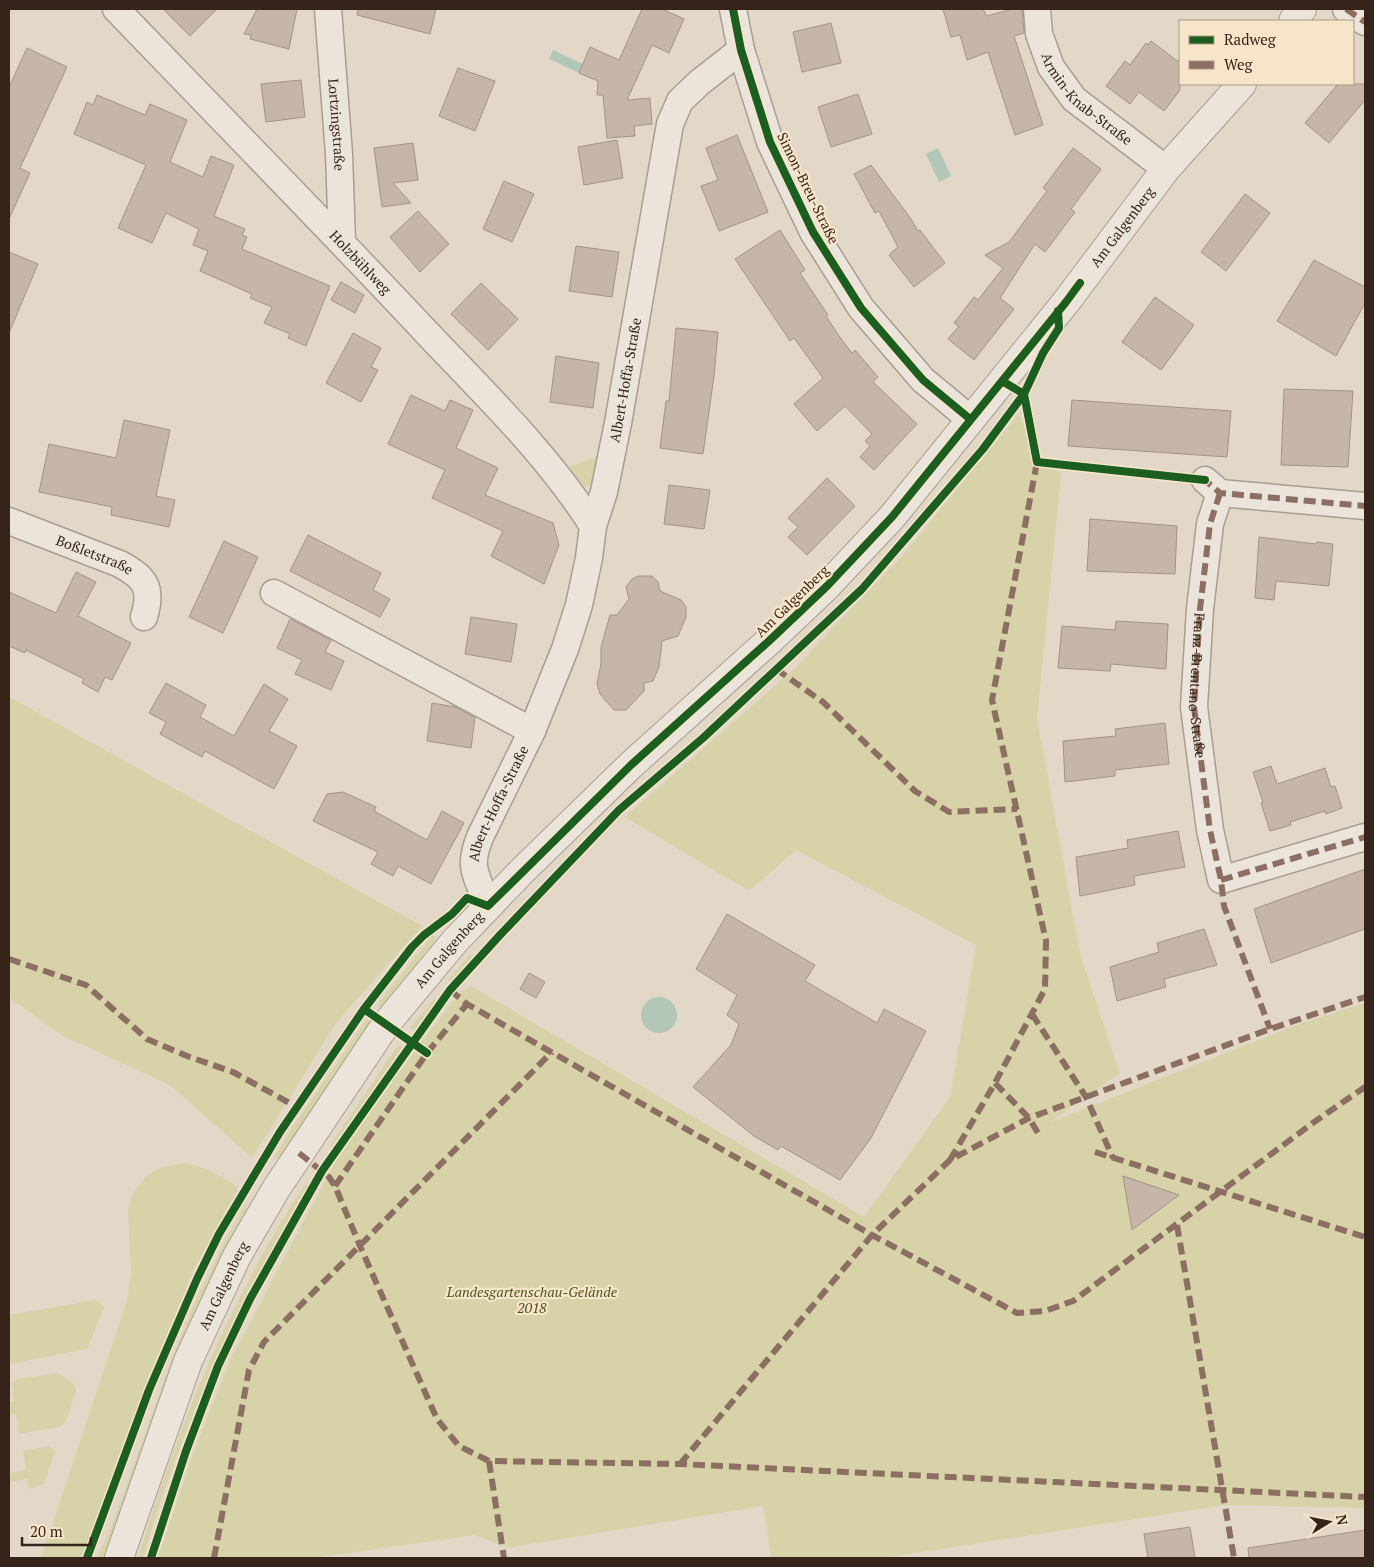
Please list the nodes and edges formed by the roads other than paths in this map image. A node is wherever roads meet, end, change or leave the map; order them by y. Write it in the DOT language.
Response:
graph roads {
  1 [pos="116,9"];
  2 [pos="328,9"];
  3 [pos="733,9"];
  4 [pos="1037,9"];
  5 [pos="1302,9"];
  6 [pos="1346,9"];
  7 [pos="1294,20"];
  8 [pos="1365,22"];
  9 [pos="741,50"];
  10 [pos="1241,85"];
  11 [pos="1166,169"];
  12 [pos="342,241"];
  13 [pos="970,419"];
  14 [pos="1365,506"];
  15 [pos="9,521"];
  16 [pos="593,526"];
  17 [pos="274,593"];
  18 [pos="144,617"];
  19 [pos="532,731"];
  20 [pos="1365,836"];
  21 [pos="488,906"];
  22 [pos="119,1558"];
  1 -- 12 [label="street, Holzbühlweg"];
  2 -- 12 [label="street, Lortzingstraße"];
  3 -- 9 [label="street, Simon-Breu-Straße"];
  4 -- 11 [label="street, Armin-Knab-Straße"];
  5 -- 7 [label="street"];
  6 -- 8 [label="street"];
  9 -- 13 [label="street, Simon-Breu-Straße"];
  9 -- 16 [label="street, Albert-Hoffa-Straße"];
  10 -- 11 [label="street, Am Galgenberg"];
  11 -- 13 [label="street, Am Galgenberg"];
  12 -- 16 [label="street, Holzbühlweg"];
  13 -- 21 [label="street, Am Galgenberg"];
  14 -- 20 [label="street, Franz-Brentano-Straße"];
  15 -- 18 [label="street, Boßletstraße"];
  16 -- 19 [label="street, Albert-Hoffa-Straße"];
  17 -- 19 [label="street, Albert-Hoffa-Straße"];
  19 -- 21 [label="street, Albert-Hoffa-Straße"];
  21 -- 22 [label="street, Am Galgenberg"];
}
